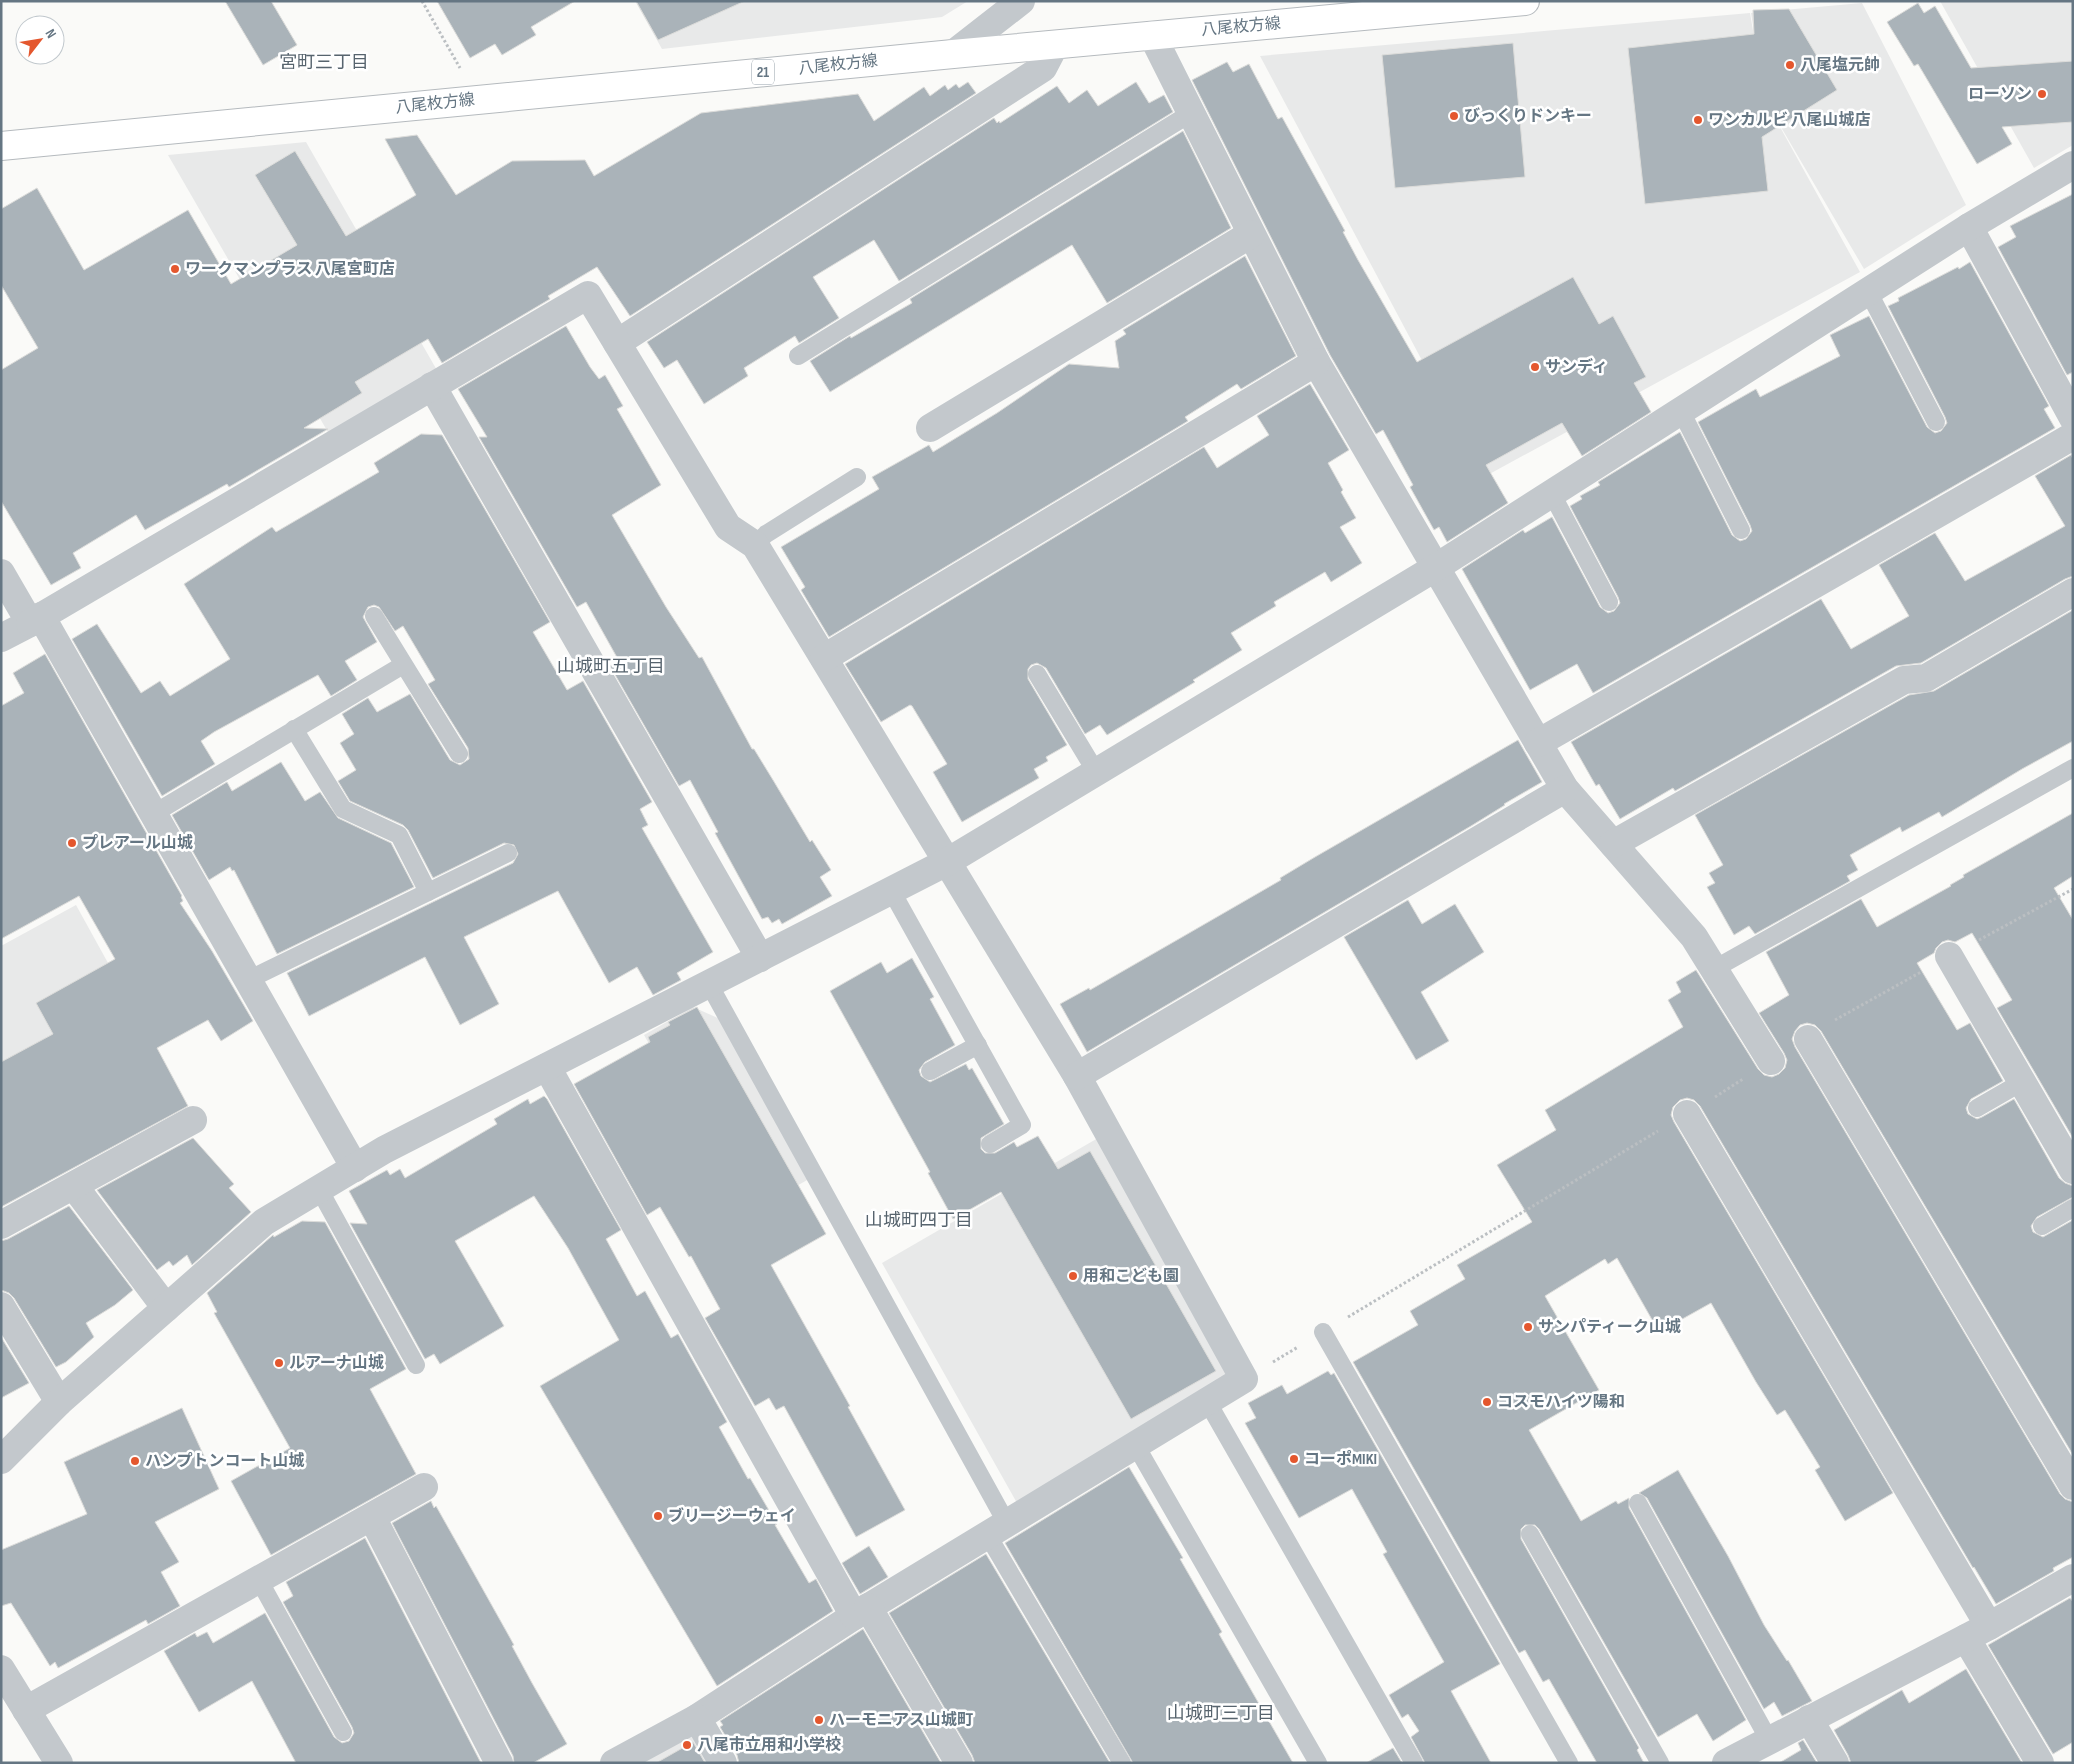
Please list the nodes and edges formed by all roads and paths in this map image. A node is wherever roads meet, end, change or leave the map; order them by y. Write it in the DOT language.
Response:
graph roads {
  1 [pos="422,1"];
  2 [pos="1021,1"];
  3 [pos="1525,1"];
  4 [pos="1152,35"];
  5 [pos="1055,45"];
  6 [pos="953,54"];
  7 [pos="462,73"];
  8 [pos="1190,113"];
  9 [pos="1,146"];
  10 [pos="2073,165"];
  11 [pos="1969,227"];
  12 [pos="1251,234"];
  13 [pos="1868,291"];
  14 [pos="617,343"];
  15 [pos="798,356"];
  16 [pos="1316,362"];
  17 [pos="432,386"];
  18 [pos="1681,411"];
  19 [pos="2073,418"];
  20 [pos="1936,422"];
  21 [pos="930,428"];
  22 [pos="2073,436"];
  23 [pos="857,477"];
  24 [pos="1552,494"];
  25 [pos="1741,530"];
  26 [pos="755,545"];
  27 [pos="1435,568"];
  28 [pos="1,573"];
  29 [pos="2073,592"];
  30 [pos="1609,602"];
  31 [pos="374,616"];
  32 [pos="35,619"];
  33 [pos="1,638"];
  34 [pos="824,658"];
  35 [pos="403,665"];
  36 [pos="1037,674"];
  37 [pos="294,730"];
  38 [pos="1538,743"];
  39 [pos="459,754"];
  40 [pos="2073,768"];
  41 [pos="1096,772"];
  42 [pos="1565,789"];
  43 [pos="153,814"];
  44 [pos="1613,844"];
  45 [pos="508,853"];
  46 [pos="947,862"];
  47 [pos="891,890"];
  48 [pos="428,892"];
  49 [pos="1949,956"];
  50 [pos="760,958"];
  51 [pos="1714,969"];
  52 [pos="248,980"];
  53 [pos="709,984"];
  54 [pos="1808,1039"];
  55 [pos="978,1045"];
  56 [pos="1772,1061"];
  57 [pos="547,1067"];
  58 [pos="930,1072"];
  59 [pos="1077,1076"];
  60 [pos="2022,1082"];
  61 [pos="1977,1108"];
  62 [pos="1687,1114"];
  63 [pos="193,1120"];
  64 [pos="990,1144"];
  65 [pos="355,1168"];
  66 [pos="2073,1170"];
  67 [pos="74,1186"];
  68 [pos="319,1189"];
  69 [pos="2073,1208"];
  70 [pos="1,1225"];
  71 [pos="2042,1226"];
  72 [pos="1,1306"];
  73 [pos="166,1308"];
  74 [pos="1322,1332"];
  75 [pos="416,1365"];
  76 [pos="1207,1401"];
  77 [pos="59,1402"];
  78 [pos="1134,1444"];
  79 [pos="1,1460"];
  80 [pos="2073,1486"];
  81 [pos="424,1488"];
  82 [pos="1638,1504"];
  83 [pos="372,1517"];
  84 [pos="997,1528"];
  85 [pos="1530,1534"];
  86 [pos="2073,1578"];
  87 [pos="258,1580"];
  88 [pos="861,1611"];
  89 [pos="1977,1632"];
  90 [pos="1,1669"];
  91 [pos="26,1710"];
  92 [pos="697,1718"];
  93 [pos="1809,1719"];
  94 [pos="343,1732"];
  95 [pos="1769,1740"];
  96 [pos="59,1763"];
  97 [pos="500,1763"];
  98 [pos="614,1763"];
  99 [pos="724,1763"];
  100 [pos="959,1763"];
  101 [pos="1122,1763"];
  102 [pos="1318,1763"];
  103 [pos="1414,1763"];
  104 [pos="1569,1763"];
  105 [pos="1660,1763"];
  106 [pos="1726,1763"];
  107 [pos="1835,1763"];
  108 [pos="2040,1763"];
  1 -- 7 [label="path"];
  2 -- 6 [label="street"];
  3 -- 4 [label="main road, 八尾枚方線 / 21"];
  4 -- 5 [label="main road, 八尾枚方線 / 21"];
  4 -- 8 [label="street"];
  5 -- 6 [label="main road, 八尾枚方線 / 21"];
  5 -- 14 [label="street"];
  6 -- 9 [label="main road, 八尾枚方線 / 21"];
  8 -- 12 [label="street"];
  8 -- 15 [label="lane"];
  10 -- 11 [label="street"];
  11 -- 13 [label="street"];
  11 -- 19 [label="street"];
  12 -- 16 [label="street"];
  12 -- 21 [label="street"];
  13 -- 18 [label="street"];
  13 -- 20 [label="lane"];
  14 -- 17 [label="street"];
  14 -- 26 [label="street"];
  16 -- 27 [label="street"];
  16 -- 34 [label="street"];
  17 -- 32 [label="street"];
  17 -- 50 [label="street"];
  18 -- 24 [label="street"];
  18 -- 25 [label="lane"];
  22 -- 38 [label="street"];
  23 -- 26 [label="lane"];
  24 -- 27 [label="street"];
  24 -- 30 [label="lane"];
  26 -- 34 [label="street"];
  27 -- 38 [label="street"];
  27 -- 41 [label="street"];
  28 -- 32 [label="street"];
  29 -- 44 [label="street"];
  31 -- 35 [label="lane"];
  32 -- 33 [label="street"];
  32 -- 43 [label="street"];
  34 -- 46 [label="street"];
  35 -- 37 [label="lane"];
  35 -- 39 [label="lane"];
  36 -- 41 [label="lane"];
  37 -- 43 [label="lane"];
  37 -- 48 [label="lane"];
  38 -- 42 [label="street"];
  40 -- 51 [label="lane"];
  41 -- 46 [label="street"];
  42 -- 44 [label="street"];
  42 -- 59 [label="street"];
  43 -- 52 [label="street"];
  44 -- 51 [label="street"];
  45 -- 48 [label="lane"];
  46 -- 47 [label="street"];
  46 -- 59 [label="street"];
  47 -- 50 [label="street"];
  47 -- 55 [label="lane"];
  48 -- 52 [label="lane"];
  49 -- 60 [label="street"];
  50 -- 53 [label="street"];
  51 -- 56 [label="street"];
  52 -- 65 [label="street"];
  53 -- 57 [label="street"];
  53 -- 84 [label="lane"];
  54 -- 80 [label="street"];
  55 -- 58 [label="lane"];
  55 -- 64 [label="lane"];
  57 -- 65 [label="street"];
  57 -- 88 [label="street"];
  59 -- 76 [label="street"];
  60 -- 61 [label="lane"];
  60 -- 66 [label="street"];
  62 -- 89 [label="street"];
  63 -- 67 [label="street"];
  65 -- 68 [label="street"];
  67 -- 70 [label="street"];
  67 -- 73 [label="street"];
  68 -- 73 [label="street"];
  68 -- 75 [label="lane"];
  69 -- 71 [label="lane"];
  72 -- 77 [label="street"];
  73 -- 77 [label="street"];
  74 -- 104 [label="lane"];
  76 -- 78 [label="street"];
  76 -- 103 [label="lane"];
  77 -- 79 [label="street"];
  78 -- 84 [label="street"];
  78 -- 102 [label="lane"];
  81 -- 83 [label="street"];
  82 -- 95 [label="lane"];
  83 -- 87 [label="street"];
  83 -- 97 [label="street"];
  84 -- 88 [label="street"];
  84 -- 101 [label="lane"];
  85 -- 105 [label="lane"];
  86 -- 89 [label="street"];
  87 -- 91 [label="street"];
  87 -- 94 [label="lane"];
  88 -- 92 [label="street"];
  88 -- 100 [label="street"];
  89 -- 93 [label="street"];
  89 -- 108 [label="street"];
  90 -- 91 [label="street"];
  91 -- 96 [label="street"];
  92 -- 98 [label="street"];
  92 -- 99 [label="street"];
  93 -- 95 [label="street"];
  93 -- 107 [label="street"];
  95 -- 106 [label="street"];
}
